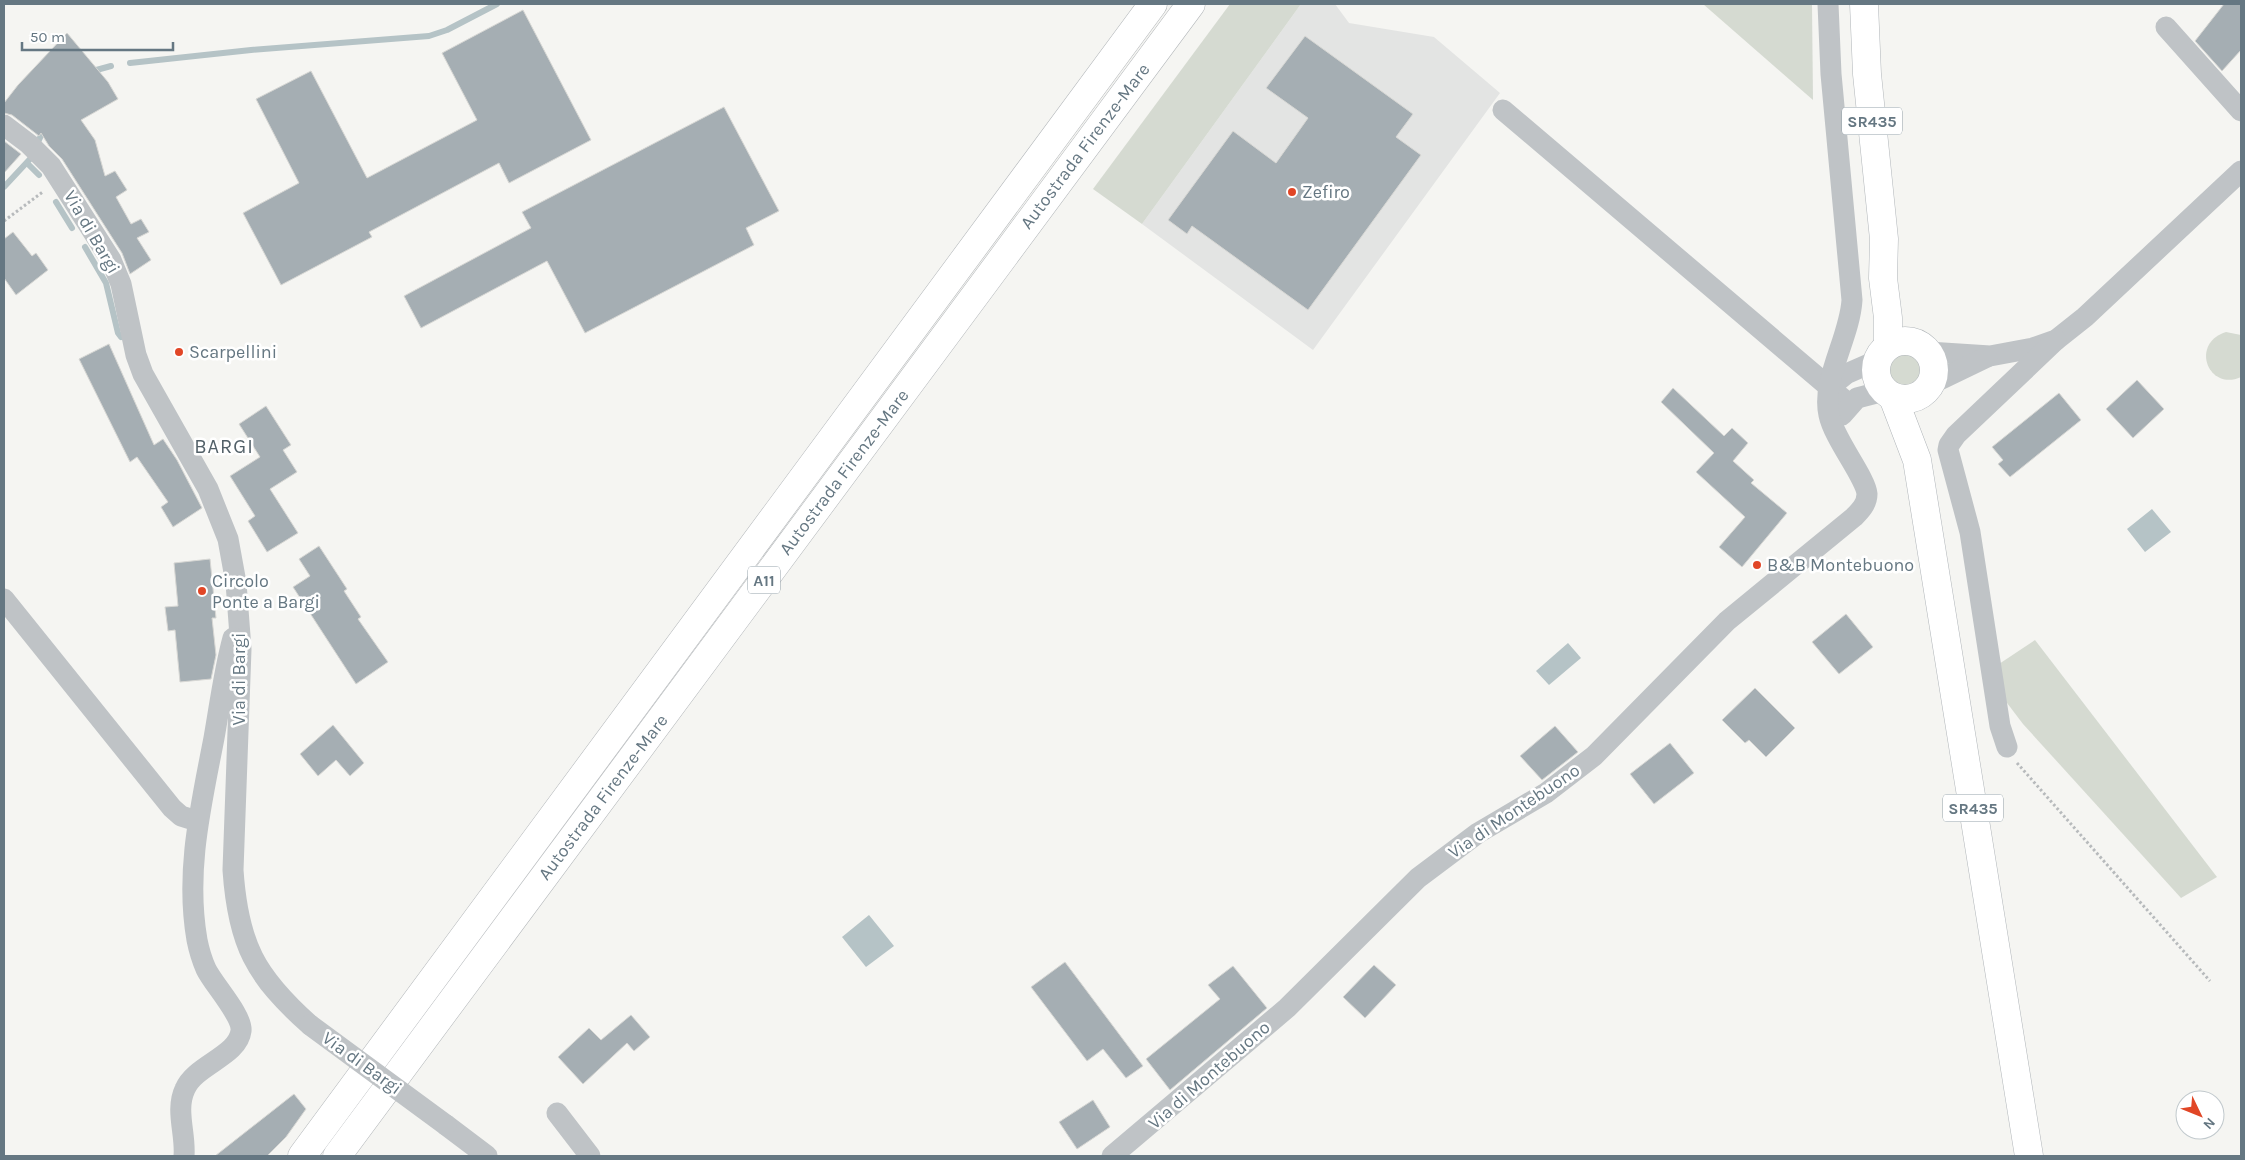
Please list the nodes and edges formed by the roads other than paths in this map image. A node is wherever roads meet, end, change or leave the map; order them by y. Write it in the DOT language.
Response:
graph roads {
  1 [pos="1153,4"];
  2 [pos="1191,4"];
  3 [pos="1828,4"];
  4 [pos="1864,4"];
  5 [pos="2166,27"];
  6 [pos="1503,110"];
  7 [pos="2241,111"];
  8 [pos="4,125"];
  9 [pos="2241,171"];
  10 [pos="1884,239"];
  11 [pos="2056,340"];
  12 [pos="1843,341"];
  13 [pos="1922,347"];
  14 [pos="1990,356"];
  15 [pos="1876,357"];
  16 [pos="1830,387"];
  17 [pos="1928,388"];
  18 [pos="1889,394"];
  19 [pos="1849,404"];
  20 [pos="1834,430"];
  21 [pos="1917,460"];
  22 [pos="4,599"];
  23 [pos="239,613"];
  24 [pos="2007,747"];
  25 [pos="197,821"];
  26 [pos="557,1113"];
  27 [pos="184,1156"];
  28 [pos="302,1156"];
  29 [pos="337,1156"];
  30 [pos="487,1156"];
  31 [pos="590,1156"];
  32 [pos="1112,1156"];
  33 [pos="2029,1156"];
  1 -- 28 [label="main road, Autostrada Firenze-Mare / A11"];
  2 -- 29 [label="main road, Autostrada Firenze-Mare / A11"];
  3 -- 12 [label="street, Via di Montebuono"];
  4 -- 10 [label="main road, SR435"];
  5 -- 7 [label="street"];
  6 -- 16 [label="street"];
  8 -- 23 [label="street, Via di Bargi"];
  9 -- 11 [label="street"];
  10 -- 13 [label="main road, SR435"];
  10 -- 15 [label="main road, SR435"];
  11 -- 14 [label="street"];
  11 -- 24 [label="street"];
  12 -- 15 [label="street"];
  12 -- 16 [label="street, Via di Montebuono"];
  13 -- 14 [label="street"];
  13 -- 15 [label="main road"];
  13 -- 17 [label="main road, SR435"];
  14 -- 17 [label="street"];
  15 -- 16 [label="street"];
  15 -- 18 [label="main road, SR435"];
  16 -- 19 [label="street"];
  16 -- 20 [label="street, Via di Montebuono"];
  17 -- 18 [label="main road"];
  17 -- 21 [label="main road"];
  18 -- 19 [label="street"];
  18 -- 21 [label="main road"];
  19 -- 20 [label="street"];
  20 -- 32 [label="street, Via di Montebuono"];
  21 -- 33 [label="main road, SR435"];
  22 -- 25 [label="street"];
  23 -- 25 [label="street"];
  23 -- 30 [label="street, Via di Bargi, bridge"];
  25 -- 27 [label="street"];
  26 -- 31 [label="street"];
}
